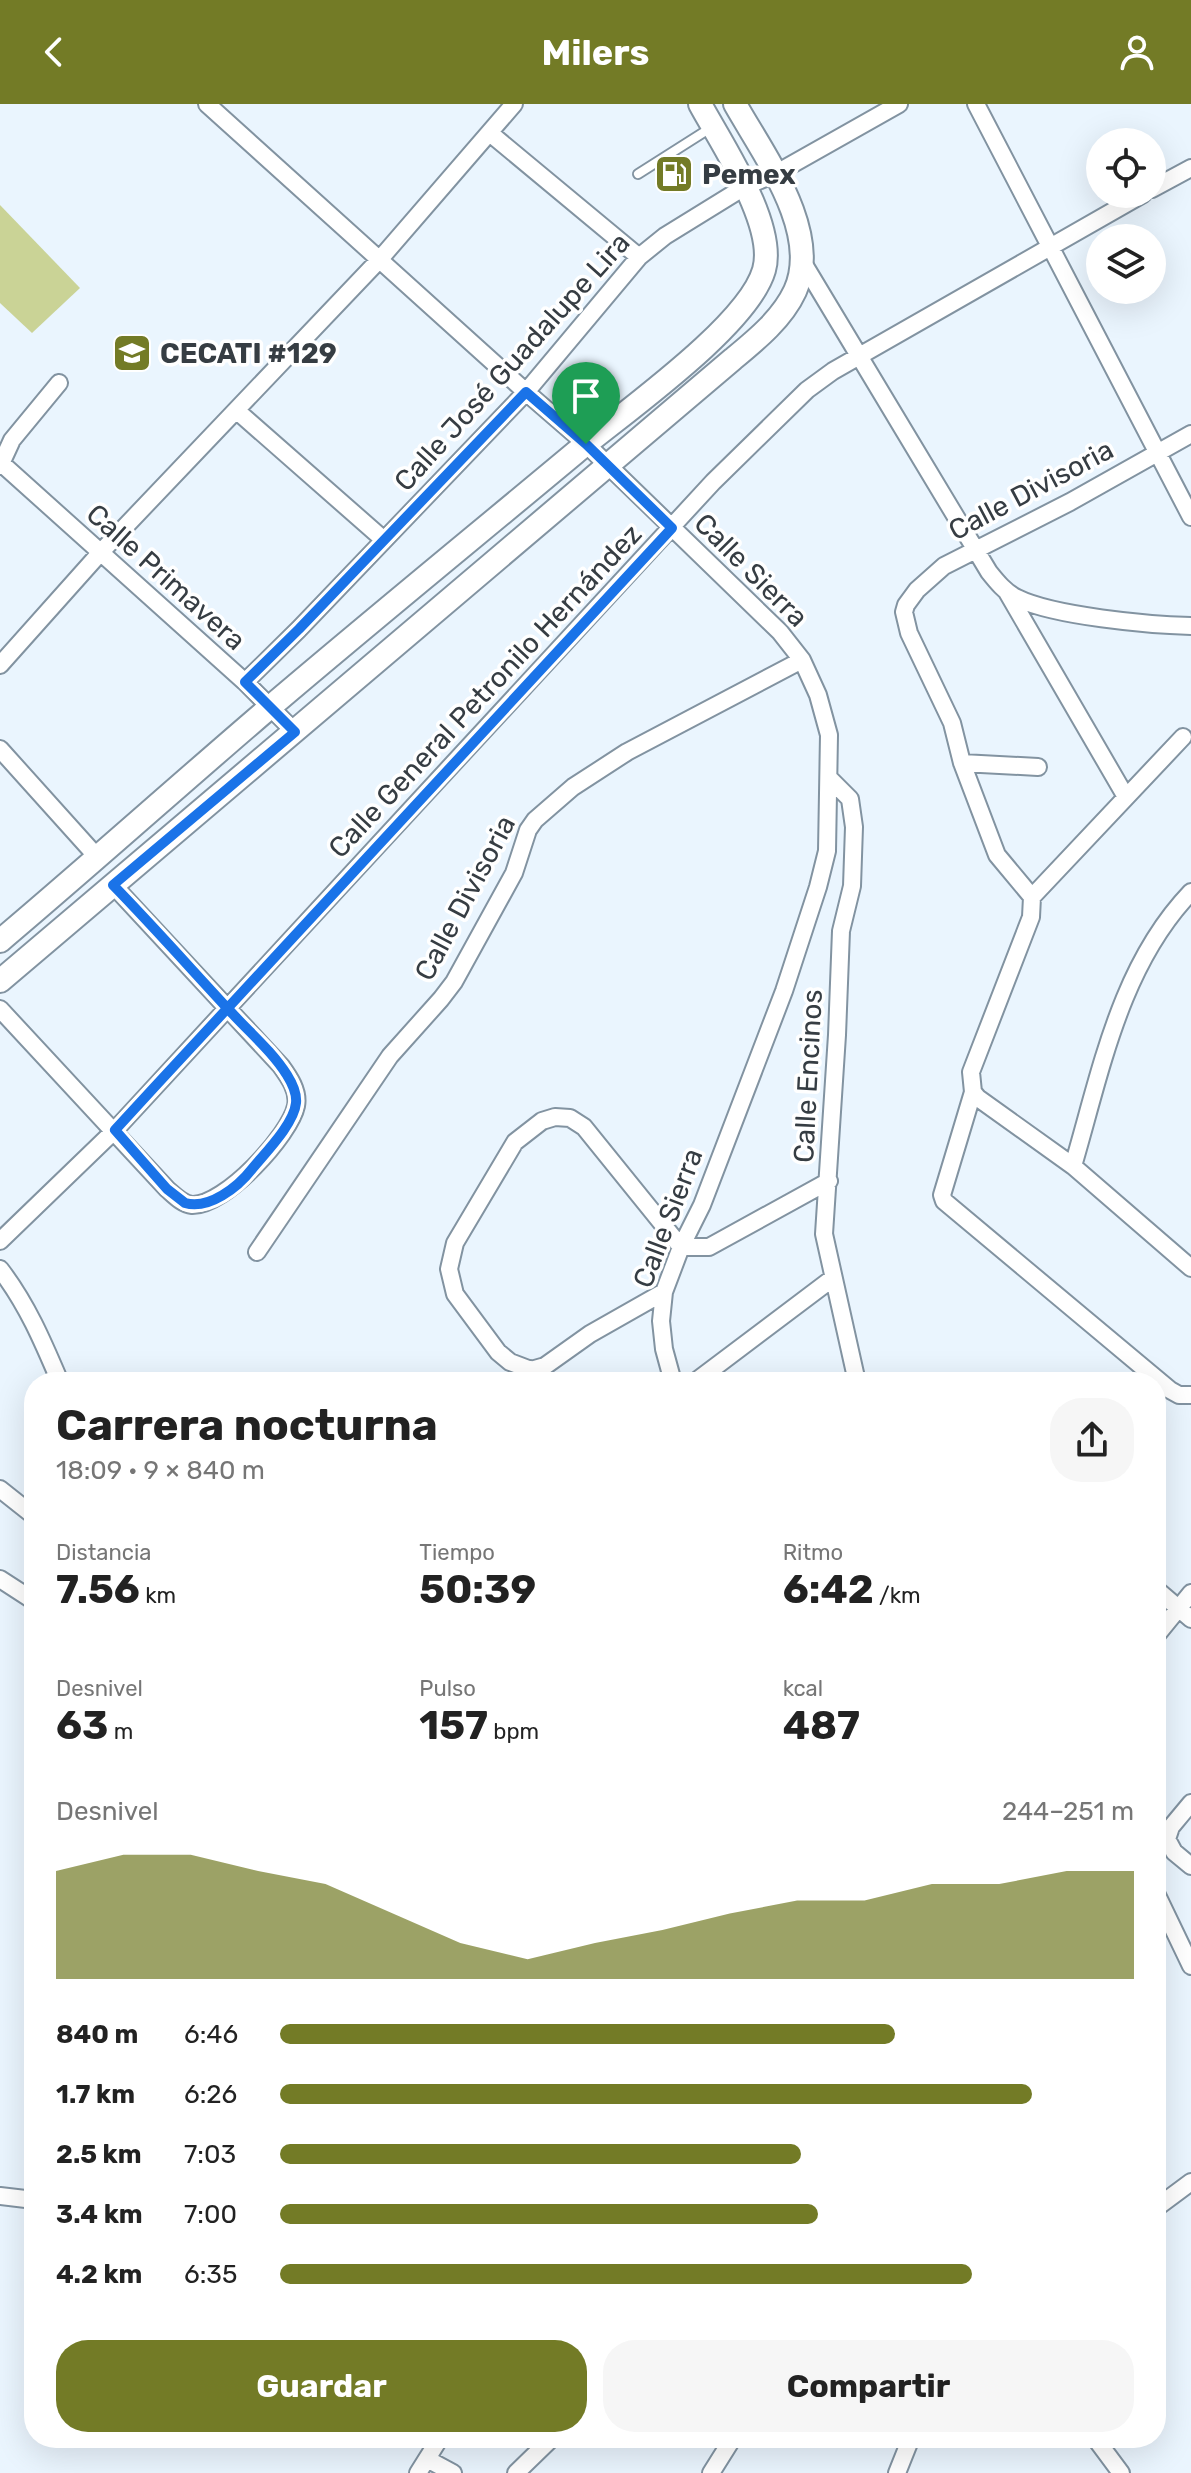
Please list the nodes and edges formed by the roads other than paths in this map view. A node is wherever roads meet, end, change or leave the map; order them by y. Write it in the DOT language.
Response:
graph roads {
  1 [pos="700,104"];
  2 [pos="735,104"];
  3 [pos="899,104"];
  4 [pos="976,104"];
  5 [pos="213,105"];
  6 [pos="512,105"];
  7 [pos="712,127"];
  8 [pos="491,134"];
  9 [pos="1191,168"];
  10 [pos="638,174"];
  11 [pos="775,174"];
  12 [pos="1166,181"];
  13 [pos="746,186"];
  14 [pos="1117,208"];
  15 [pos="1050,245"];
  16 [pos="639,257"];
  17 [pos="380,259"];
  18 [pos="802,261"];
  19 [pos="860,355"];
  20 [pos="59,383"];
  21 [pos="526,392"];
  22 [pos="236,410"];
  23 [pos="1191,434"];
  24 [pos="586,444"];
  25 [pos="1157,452"];
  26 [pos="1,464"];
  27 [pos="608,466"];
  28 [pos="1191,517"];
  29 [pos="672,528"];
  30 [pos="384,540"];
  31 [pos="976,550"];
  32 [pos="100,553"];
  33 [pos="1006,591"];
  34 [pos="1191,626"];
  35 [pos="802,660"];
  36 [pos="0,665"];
  37 [pos="245,682"];
  38 [pos="269,708"];
  39 [pos="295,732"];
  40 [pos="1183,737"];
  41 [pos="0,749"];
  42 [pos="962,763"];
  43 [pos="1038,767"];
  44 [pos="829,778"];
  45 [pos="1126,797"];
  46 [pos="98,858"];
  47 [pos="113,885"];
  48 [pos="1191,892"];
  49 [pos="1032,897"];
  50 [pos="0,941"];
  51 [pos="0,981"];
  52 [pos="227,1008"];
  53 [pos="0,1009"];
  54 [pos="973,1092"];
  55 [pos="115,1130"];
  56 [pos="1073,1166"];
  57 [pos="829,1181"];
  58 [pos="0,1241"];
  59 [pos="681,1247"];
  60 [pos="257,1252"];
  61 [pos="1191,1268"];
  62 [pos="0,1269"];
  63 [pos="833,1278"];
  64 [pos="664,1292"];
  65 [pos="56,1372"];
  66 [pos="670,1372"];
  67 [pos="708,1372"];
  68 [pos="855,1372"];
  69 [pos="1148,1372"];
  70 [pos="1166,1387"];
  71 [pos="1191,1395"];
  72 [pos="0,1489"];
  73 [pos="24,1508"];
  74 [pos="0,1579"];
  75 [pos="1191,1593"];
  76 [pos="24,1595"];
  77 [pos="1166,1598"];
  78 [pos="1185,1614"];
  79 [pos="1166,1628"];
  80 [pos="1191,1803"];
  81 [pos="1191,1866"];
  82 [pos="1166,1914"];
  83 [pos="1191,1966"];
  84 [pos="1191,2182"];
  85 [pos="0,2196"];
  86 [pos="24,2199"];
  87 [pos="1166,2201"];
  88 [pos="434,2448"];
  89 [pos="542,2448"];
  90 [pos="727,2448"];
  91 [pos="907,2448"];
  92 [pos="1102,2448"];
  93 [pos="423,2466"];
  94 [pos="453,2473"];
  95 [pos="516,2473"];
  96 [pos="711,2473"];
  97 [pos="897,2473"];
  98 [pos="1121,2473"];
  1 -- 7 [label="main road"];
  2 -- 11 [label="main road"];
  3 -- 11 [label="street, Calle José Guadalupe Lira"];
  4 -- 15 [label="street"];
  5 -- 17 [label="street, Calle Sierra"];
  6 -- 8 [label="street"];
  7 -- 10 [label="lane"];
  7 -- 13 [label="main road"];
  8 -- 16 [label="street"];
  8 -- 17 [label="street"];
  9 -- 12 [label="street"];
  11 -- 13 [label="street, Calle José Guadalupe Lira"];
  11 -- 18 [label="main road"];
  13 -- 16 [label="street, Calle José Guadalupe Lira"];
  13 -- 24 [label="main road"];
  14 -- 15 [label="street, Calle General Petronilo Hernández"];
  15 -- 19 [label="street, Calle General Petronilo Hernández"];
  15 -- 25 [label="street"];
  16 -- 21 [label="street, Calle José Guadalupe Lira"];
  17 -- 21 [label="street, Calle Sierra"];
  17 -- 22 [label="street"];
  18 -- 19 [label="street"];
  18 -- 27 [label="main road"];
  19 -- 29 [label="street, Calle General Petronilo Hernández"];
  19 -- 31 [label="street"];
  20 -- 26 [label="street"];
  21 -- 24 [label="street, Calle Sierra"];
  21 -- 30 [label="street, Calle José Guadalupe Lira"];
  22 -- 30 [label="street"];
  22 -- 32 [label="street"];
  23 -- 25 [label="street, Calle Divisoria"];
  24 -- 27 [label="street, Calle Sierra"];
  24 -- 38 [label="main road"];
  25 -- 28 [label="street"];
  25 -- 31 [label="street, Calle Divisoria"];
  26 -- 32 [label="street, Calle Primavera"];
  27 -- 29 [label="street, Calle Sierra"];
  27 -- 39 [label="main road"];
  29 -- 35 [label="street, Calle Sierra"];
  29 -- 52 [label="street, Calle General Petronilo Hernández"];
  30 -- 37 [label="street, Calle José Guadalupe Lira"];
  31 -- 33 [label="street"];
  31 -- 42 [label="street, Calle Divisoria"];
  32 -- 36 [label="street"];
  32 -- 37 [label="street, Calle Primavera"];
  33 -- 34 [label="street"];
  33 -- 45 [label="street"];
  35 -- 44 [label="street, Calle Sierra"];
  35 -- 60 [label="street, Calle Divisoria"];
  37 -- 38 [label="street, Calle Primavera"];
  38 -- 39 [label="street, Calle Primavera"];
  38 -- 46 [label="main road"];
  39 -- 47 [label="main road"];
  40 -- 45 [label="street"];
  41 -- 46 [label="street"];
  42 -- 43 [label="street"];
  42 -- 49 [label="street"];
  44 -- 57 [label="street, Calle Encinos"];
  44 -- 59 [label="street, Calle Sierra"];
  45 -- 49 [label="street"];
  46 -- 50 [label="main road"];
  47 -- 51 [label="main road"];
  47 -- 52 [label="street"];
  48 -- 56 [label="street"];
  49 -- 54 [label="street"];
  52 -- 55 [label="street, Calle General Petronilo Hernández"];
  52 -- 55 [label="street"];
  53 -- 55 [label="street"];
  54 -- 56 [label="street"];
  54 -- 69 [label="street"];
  55 -- 58 [label="street, Calle General Petronilo Hernández"];
  56 -- 61 [label="street"];
  57 -- 59 [label="street"];
  57 -- 63 [label="street, Calle Encinos"];
  59 -- 64 [label="street, Calle Sierra"];
  59 -- 64 [label="street"];
  62 -- 65 [label="street"];
  63 -- 67 [label="street"];
  63 -- 68 [label="street, Calle Encinos"];
  64 -- 66 [label="street, Calle Sierra"];
  70 -- 71 [label="street"];
  72 -- 73 [label="street"];
  74 -- 76 [label="street"];
  75 -- 78 [label="street"];
  77 -- 78 [label="street"];
  78 -- 79 [label="street"];
  80 -- 81 [label="street"];
  82 -- 83 [label="street"];
  84 -- 87 [label="street"];
  85 -- 86 [label="street"];
  88 -- 93 [label="street"];
  89 -- 95 [label="street"];
  90 -- 96 [label="street"];
  91 -- 97 [label="street"];
  92 -- 98 [label="street"];
  93 -- 94 [label="street"];
}
